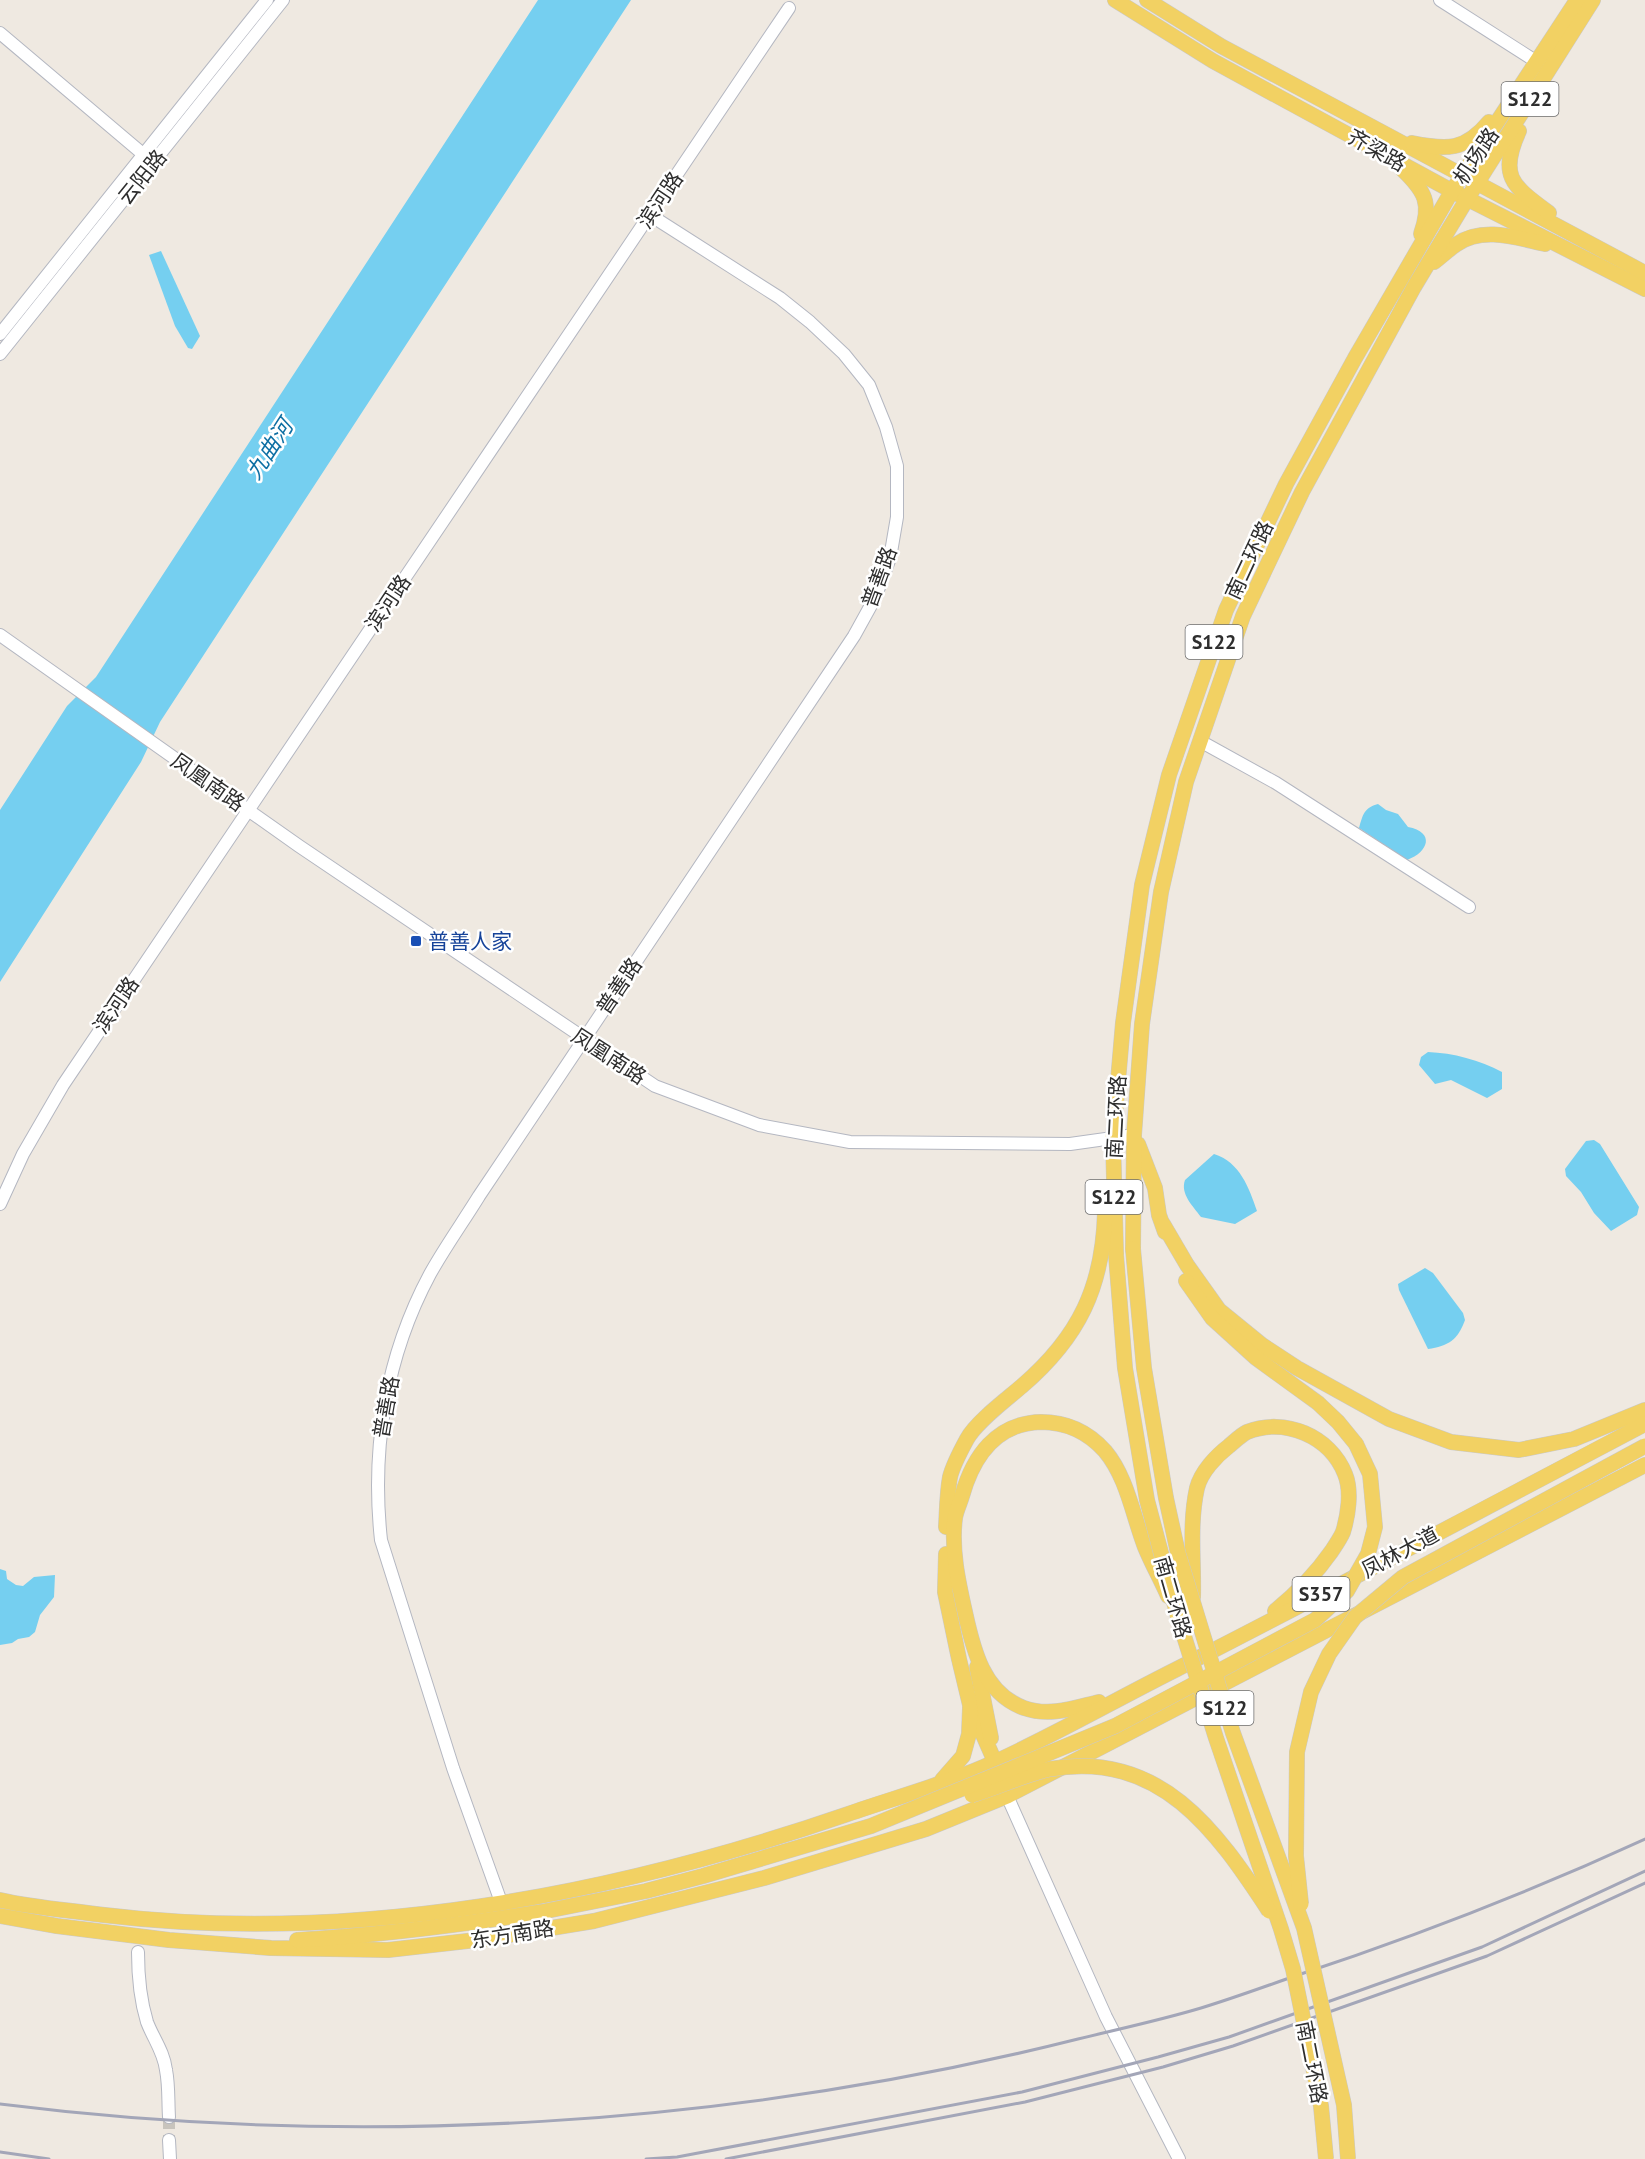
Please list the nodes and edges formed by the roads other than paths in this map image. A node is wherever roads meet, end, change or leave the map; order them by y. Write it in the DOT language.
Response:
graph roads {
  1 [pos="267,0"];
  2 [pos="283,0"];
  3 [pos="1115,0"];
  4 [pos="1147,0"];
  5 [pos="1440,0"];
  6 [pos="1577,0"];
  7 [pos="1593,0"];
  8 [pos="789,8"];
  9 [pos="0,33"];
  10 [pos="1536,72"];
  11 [pos="1398,141"];
  12 [pos="1386,155"];
  13 [pos="148,159"];
  14 [pos="1470,179"];
  15 [pos="1452,191"];
  16 [pos="1467,199"];
  17 [pos="650,214"];
  18 [pos="1577,236"];
  19 [pos="1565,249"];
  20 [pos="1418,265"];
  21 [pos="1645,273"];
  22 [pos="1645,289"];
  23 [pos="0,334"];
  24 [pos="0,354"];
  25 [pos="1251,555"];
  26 [pos="1268,562"];
  27 [pos="0,635"];
  28 [pos="1200,741"];
  29 [pos="249,810"];
  30 [pos="1469,907"];
  31 [pos="584,1040"];
  32 [pos="1134,1135"];
  33 [pos="1113,1139"];
  34 [pos="0,1204"];
  35 [pos="1259,1352"];
  36 [pos="1645,1410"];
  37 [pos="1645,1424"];
  38 [pos="1645,1446"];
  39 [pos="1645,1465"];
  40 [pos="1193,1603"];
  41 [pos="1178,1617"];
  42 [pos="1247,1633"];
  43 [pos="973,1649"];
  44 [pos="1125,1695"];
  45 [pos="970,1705"];
  46 [pos="995,1762"];
  47 [pos="940,1783"];
  48 [pos="1006,1796"];
  49 [pos="872,1826"];
  50 [pos="0,1900"];
  51 [pos="501,1902"];
  52 [pos="0,1916"];
  53 [pos="1304,1928"];
  54 [pos="1281,1929"];
  55 [pos="228,1944"];
  56 [pos="138,1952"];
  57 [pos="169,2117"];
  58 [pos="169,2140"];
  59 [pos="170,2159"];
  60 [pos="1179,2159"];
  61 [pos="1326,2159"];
  62 [pos="1348,2159"];
  1 -- 13 [label="street, 云阳路"];
  2 -- 13 [label="street, 云阳路"];
  3 -- 12 [label="main road, 齐梁路"];
  4 -- 11 [label="main road, 齐梁路"];
  5 -- 10 [label="street"];
  6 -- 10 [label="main road, 机场路 / S122"];
  7 -- 10 [label="main road, 机场路 / S122"];
  8 -- 17 [label="street, 滨河路"];
  9 -- 13 [label="street"];
  10 -- 11 [label="main road"];
  10 -- 14 [label="main road, 机场路 / S122"];
  10 -- 18 [label="main road"];
  11 -- 14 [label="main road, 齐梁路"];
  12 -- 15 [label="main road, 齐梁路"];
  12 -- 20 [label="main road"];
  13 -- 23 [label="street, 云阳路"];
  13 -- 24 [label="street, 云阳路"];
  14 -- 15 [label="main road, 机场路 / S122"];
  14 -- 16 [label="main road, 机场路 / S122"];
  14 -- 18 [label="main road, 齐梁路"];
  15 -- 16 [label="main road, 齐梁路"];
  15 -- 20 [label="main road, 南二环路 / S122"];
  16 -- 19 [label="main road, 齐梁路"];
  16 -- 20 [label="main road, 南二环路 / S122"];
  17 -- 29 [label="street, 滨河路"];
  17 -- 31 [label="street, 普善路"];
  18 -- 21 [label="main road, 齐梁路"];
  19 -- 20 [label="main road"];
  19 -- 22 [label="main road, 齐梁路"];
  20 -- 25 [label="main road, 南二环路 / S122"];
  20 -- 26 [label="main road, 南二环路 / S122"];
  25 -- 26 [label="main road"];
  25 -- 33 [label="main road, 南二环路 / S122"];
  26 -- 28 [label="main road, 南二环路 / S122"];
  27 -- 29 [label="street, 凤凰南路"];
  28 -- 30 [label="street"];
  28 -- 32 [label="main road, 南二环路 / S122"];
  29 -- 31 [label="street, 凤凰南路"];
  29 -- 34 [label="street, 滨河路"];
  31 -- 33 [label="street, 凤凰南路"];
  31 -- 51 [label="street, 普善路"];
  32 -- 33 [label="street, 凤凰南路"];
  32 -- 35 [label="main road"];
  32 -- 40 [label="main road, 南二环路 / S122, bridge"];
  33 -- 41 [label="main road, 南二环路 / S122, bridge"];
  33 -- 45 [label="main road"];
  35 -- 36 [label="main road"];
  35 -- 49 [label="main road, bridge"];
  37 -- 42 [label="main road, 凤林大道 / S357"];
  38 -- 53 [label="main road, bridge"];
  39 -- 48 [label="main road, 凤林大道 / S357"];
  40 -- 42 [label="main road, bridge"];
  40 -- 53 [label="main road, 南二环路 / S122, bridge"];
  41 -- 43 [label="main road, bridge"];
  41 -- 54 [label="main road, 南二环路 / S122, bridge"];
  42 -- 44 [label="main road, 凤林大道 / S357"];
  43 -- 44 [label="main road"];
  43 -- 46 [label="main road"];
  44 -- 46 [label="main road, 凤林大道 / S357"];
  45 -- 46 [label="main road"];
  45 -- 47 [label="main road"];
  46 -- 47 [label="main road, 东方南路"];
  46 -- 48 [label="street"];
  47 -- 51 [label="main road, 东方南路"];
  48 -- 55 [label="main road, 东方南路"];
  48 -- 60 [label="street"];
  49 -- 54 [label="main road, bridge"];
  49 -- 55 [label="main road, bridge"];
  50 -- 51 [label="main road, 东方南路"];
  52 -- 55 [label="main road, 东方南路"];
  53 -- 62 [label="main road, 南二环路 / S122, bridge"];
  54 -- 61 [label="main road, 南二环路 / S122, bridge"];
  56 -- 57 [label="street"];
  58 -- 59 [label="street"];
}
